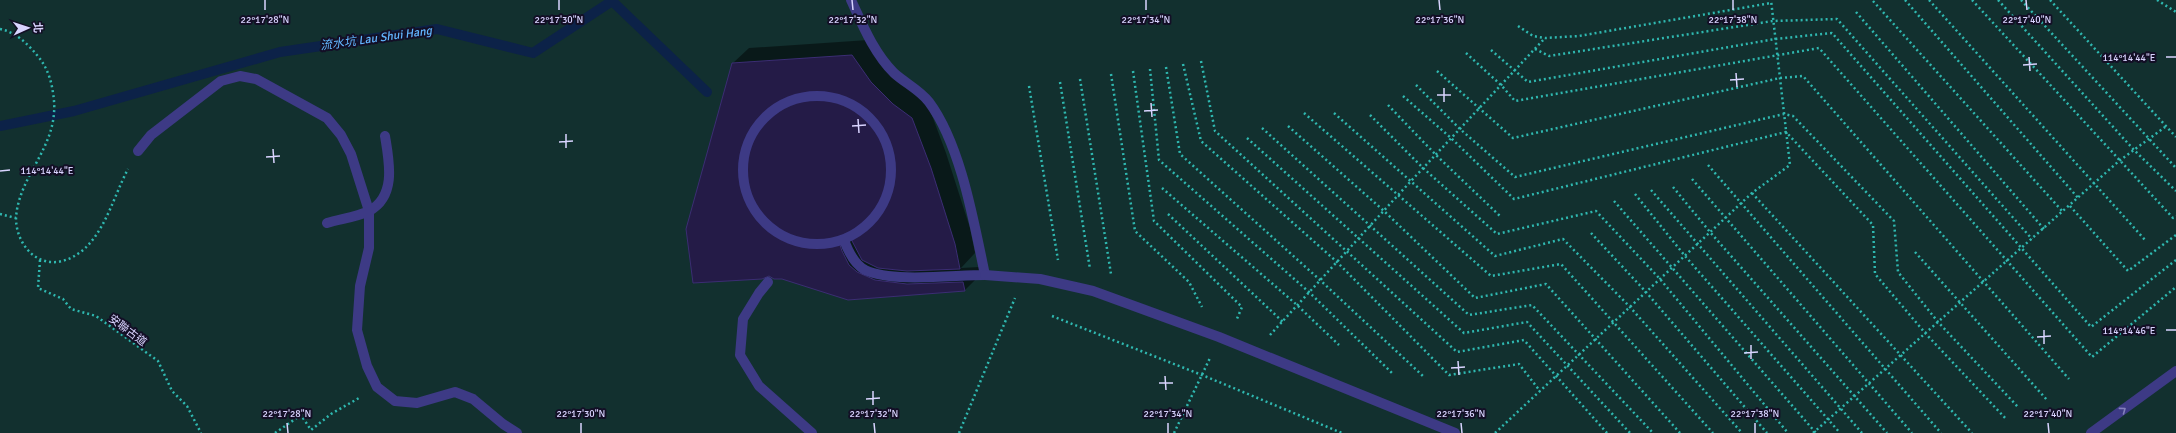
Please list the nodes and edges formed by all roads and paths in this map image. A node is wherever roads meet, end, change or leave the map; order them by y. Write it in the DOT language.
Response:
graph roads {
  1 [pos="851,0"];
  2 [pos="1906,0"];
  3 [pos="1929,0"];
  4 [pos="1972,0"];
  5 [pos="1998,0"];
  6 [pos="2021,0"];
  7 [pos="2050,0"];
  8 [pos="2157,0"];
  9 [pos="1873,1"];
  10 [pos="1771,2"];
  11 [pos="1856,12"];
  12 [pos="2176,12"];
  13 [pos="1773,21"];
  14 [pos="1518,26"];
  15 [pos="0,29"];
  16 [pos="1545,38"];
  17 [pos="1776,39"];
  18 [pos="1535,49"];
  19 [pos="1491,50"];
  20 [pos="1466,53"];
  21 [pos="1777,56"];
  22 [pos="1201,61"];
  23 [pos="1183,64"];
  24 [pos="1166,67"];
  25 [pos="1150,69"];
  26 [pos="1515,70"];
  27 [pos="1132,71"];
  28 [pos="1437,71"];
  29 [pos="1111,74"];
  30 [pos="1780,78"];
  31 [pos="1080,79"];
  32 [pos="1060,82"];
  33 [pos="1029,86"];
  34 [pos="1416,86"];
  35 [pos="1501,86"];
  36 [pos="1403,96"];
  37 [pos="1388,105"];
  38 [pos="1479,109"];
  39 [pos="1304,113"];
  40 [pos="1334,113"];
  41 [pos="1784,114"];
  42 [pos="1370,115"];
  43 [pos="1288,126"];
  44 [pos="2165,127"];
  45 [pos="1262,128"];
  46 [pos="1460,129"];
  47 [pos="1786,132"];
  48 [pos="385,136"];
  49 [pos="2149,137"];
  50 [pos="2176,137"];
  51 [pos="1247,138"];
  52 [pos="1452,138"];
  53 [pos="2134,150"];
  54 [pos="138,151"];
  55 [pos="1436,155"];
  56 [pos="2120,161"];
  57 [pos="1708,165"];
  58 [pos="1423,168"];
  59 [pos="2176,168"];
  60 [pos="1692,179"];
  61 [pos="1411,181"];
  62 [pos="2094,184"];
  63 [pos="1673,187"];
  64 [pos="1162,188"];
  65 [pos="1651,190"];
  66 [pos="2176,191"];
  67 [pos="1752,193"];
  68 [pos="1635,194"];
  69 [pos="1398,195"];
  70 [pos="2079,199"];
  71 [pos="1614,201"];
  72 [pos="1742,203"];
  73 [pos="2070,206"];
  74 [pos="369,211"];
  75 [pos="1384,211"];
  76 [pos="2063,212"];
  77 [pos="0,214"];
  78 [pos="1168,214"];
  79 [pos="2176,216"];
  80 [pos="1500,217"];
  81 [pos="16,218"];
  82 [pos="1725,218"];
  83 [pos="327,223"];
  84 [pos="1371,225"];
  85 [pos="2044,229"];
  86 [pos="1710,232"];
  87 [pos="1591,233"];
  88 [pos="2176,235"];
  89 [pos="1358,238"];
  90 [pos="2032,239"];
  91 [pos="844,240"];
  92 [pos="2146,241"];
  93 [pos="1697,244"];
  94 [pos="2023,248"];
  95 [pos="1346,251"];
  96 [pos="1915,252"];
  97 [pos="1685,256"];
  98 [pos="40,260"];
  99 [pos="2176,260"];
  100 [pos="2008,261"];
  101 [pos="1337,262"];
  102 [pos="1671,268"];
  103 [pos="985,275"];
  104 [pos="1660,279"];
  105 [pos="1320,280"];
  106 [pos="768,282"];
  107 [pos="1062,282"];
  108 [pos="1984,282"];
  109 [pos="2176,287"];
  110 [pos="1093,291"];
  111 [pos="1309,292"];
  112 [pos="1646,292"];
  113 [pos="1016,296"];
  114 [pos="1115,298"];
  115 [pos="1960,303"];
  116 [pos="1297,305"];
  117 [pos="1630,307"];
  118 [pos="1052,316"];
  119 [pos="1282,322"];
  120 [pos="1613,322"];
  121 [pos="1938,322"];
  122 [pos="1926,334"];
  123 [pos="1224,339"];
  124 [pos="1596,339"];
  125 [pos="1339,345"];
  126 [pos="1254,352"];
  127 [pos="1579,354"];
  128 [pos="1900,356"];
  129 [pos="1568,365"];
  130 [pos="1886,369"];
  131 [pos="2176,371"];
  132 [pos="1202,374"];
  133 [pos="1393,374"];
  134 [pos="1556,376"];
  135 [pos="1424,377"];
  136 [pos="2069,379"];
  137 [pos="1870,383"];
  138 [pos="377,387"];
  139 [pos="1540,391"];
  140 [pos="1854,396"];
  141 [pos="2047,400"];
  142 [pos="2018,408"];
  143 [pos="1841,409"];
  144 [pos="1828,420"];
  145 [pos="2007,420"];
  146 [pos="1815,432"];
  147 [pos="201,433"];
  148 [pos="275,433"];
  149 [pos="517,433"];
  150 [pos="812,433"];
  151 [pos="959,433"];
  152 [pos="1174,433"];
  153 [pos="1342,433"];
  154 [pos="1455,433"];
  155 [pos="1495,433"];
  156 [pos="1607,433"];
  157 [pos="1630,433"];
  158 [pos="1652,433"];
  159 [pos="1680,433"];
  160 [pos="1713,433"];
  161 [pos="1742,433"];
  162 [pos="1767,433"];
  163 [pos="1788,433"];
  164 [pos="1840,433"];
  165 [pos="1862,433"];
  166 [pos="1887,433"];
  167 [pos="1912,433"];
  168 [pos="1942,433"];
  169 [pos="1972,433"];
  170 [pos="2091,433"];
  1 -- 103 [label="street"];
  2 -- 70 [label="path"];
  3 -- 62 [label="path"];
  4 -- 56 [label="path"];
  5 -- 53 [label="path"];
  6 -- 49 [label="path"];
  7 -- 44 [label="path"];
  8 -- 12 [label="path"];
  9 -- 76 [label="path"];
  10 -- 13 [label="path"];
  10 -- 16 [label="path"];
  11 -- 85 [label="path"];
  13 -- 17 [label="path"];
  13 -- 18 [label="path"];
  13 -- 90 [label="path"];
  14 -- 16 [label="path"];
  15 -- 81 [label="path"];
  16 -- 18 [label="path"];
  17 -- 21 [label="path"];
  17 -- 26 [label="path"];
  17 -- 94 [label="path"];
  18 -- 26 [label="path"];
  19 -- 26 [label="path"];
  20 -- 35 [label="path"];
  21 -- 30 [label="path"];
  21 -- 35 [label="path"];
  21 -- 100 [label="path"];
  22 -- 95 [label="path"];
  23 -- 101 [label="path"];
  24 -- 105 [label="path"];
  25 -- 111 [label="path"];
  26 -- 35 [label="path"];
  27 -- 123 [label="path"];
  28 -- 38 [label="path"];
  29 -- 123 [label="path"];
  30 -- 38 [label="path"];
  30 -- 41 [label="path"];
  30 -- 108 [label="path"];
  31 -- 114 [label="path"];
  32 -- 110 [label="path"];
  33 -- 107 [label="path"];
  34 -- 46 [label="path"];
  35 -- 38 [label="path"];
  36 -- 52 [label="path"];
  37 -- 55 [label="path"];
  38 -- 46 [label="path"];
  39 -- 69 [label="path"];
  40 -- 61 [label="path"];
  41 -- 46 [label="path"];
  41 -- 47 [label="path"];
  41 -- 121 [label="path"];
  42 -- 58 [label="path"];
  43 -- 75 [label="path"];
  44 -- 49 [label="path"];
  44 -- 50 [label="path"];
  45 -- 84 [label="path"];
  46 -- 52 [label="path"];
  47 -- 52 [label="path"];
  47 -- 67 [label="path"];
  47 -- 122 [label="path"];
  48 -- 74 [label="street"];
  49 -- 53 [label="path"];
  49 -- 59 [label="path"];
  51 -- 89 [label="path"];
  52 -- 55 [label="path"];
  53 -- 56 [label="path"];
  53 -- 66 [label="path"];
  54 -- 74 [label="street"];
  54 -- 98 [label="path"];
  55 -- 58 [label="path"];
  55 -- 80 [label="path"];
  56 -- 62 [label="path"];
  56 -- 79 [label="path"];
  57 -- 72 [label="path"];
  58 -- 61 [label="path"];
  58 -- 104 [label="path"];
  60 -- 82 [label="path"];
  61 -- 69 [label="path"];
  61 -- 117 [label="path"];
  62 -- 70 [label="path"];
  62 -- 92 [label="path"];
  63 -- 86 [label="path"];
  64 -- 116 [label="path"];
  65 -- 93 [label="path"];
  67 -- 72 [label="path"];
  67 -- 128 [label="path"];
  68 -- 97 [label="path"];
  69 -- 75 [label="path"];
  69 -- 120 [label="path"];
  70 -- 73 [label="path"];
  71 -- 102 [label="path"];
  72 -- 82 [label="path"];
  72 -- 130 [label="path"];
  73 -- 76 [label="path"];
  73 -- 88 [label="path"];
  74 -- 83 [label="street"];
  74 -- 138 [label="street"];
  75 -- 84 [label="path"];
  75 -- 124 [label="path"];
  76 -- 85 [label="path"];
  77 -- 81 [label="path"];
  78 -- 119 [label="path"];
  81 -- 98 [label="path"];
  82 -- 86 [label="path"];
  82 -- 137 [label="path"];
  84 -- 89 [label="path"];
  84 -- 127 [label="path"];
  85 -- 90 [label="path"];
  86 -- 93 [label="path"];
  86 -- 140 [label="path"];
  87 -- 112 [label="path"];
  89 -- 95 [label="path"];
  89 -- 129 [label="path"];
  90 -- 94 [label="path"];
  91 -- 91 [label="street"];
  91 -- 103 [label="street"];
  93 -- 97 [label="path"];
  93 -- 143 [label="path"];
  94 -- 99 [label="path"];
  94 -- 100 [label="path"];
  95 -- 101 [label="path"];
  95 -- 134 [label="path"];
  96 -- 115 [label="path"];
  97 -- 102 [label="path"];
  97 -- 144 [label="path"];
  98 -- 147 [label="path, 安聯古道"];
  100 -- 108 [label="path"];
  100 -- 109 [label="path"];
  101 -- 105 [label="path"];
  101 -- 139 [label="path"];
  102 -- 104 [label="path"];
  102 -- 146 [label="path"];
  103 -- 107 [label="street"];
  104 -- 112 [label="path"];
  104 -- 163 [label="path"];
  105 -- 111 [label="path"];
  105 -- 135 [label="path"];
  106 -- 150 [label="street"];
  107 -- 110 [label="street"];
  108 -- 115 [label="path"];
  108 -- 136 [label="path"];
  110 -- 114 [label="street"];
  111 -- 116 [label="path"];
  111 -- 133 [label="path"];
  112 -- 117 [label="path"];
  112 -- 162 [label="path"];
  113 -- 151 [label="path"];
  114 -- 123 [label="street"];
  115 -- 121 [label="path"];
  115 -- 141 [label="path"];
  116 -- 119 [label="path"];
  116 -- 125 [label="path"];
  117 -- 120 [label="path"];
  117 -- 161 [label="path"];
  118 -- 132 [label="path"];
  119 -- 126 [label="path"];
  120 -- 124 [label="path"];
  120 -- 160 [label="path"];
  121 -- 122 [label="path"];
  121 -- 142 [label="path"];
  122 -- 128 [label="path"];
  122 -- 145 [label="path"];
  123 -- 126 [label="street"];
  123 -- 132 [label="path"];
  124 -- 127 [label="path"];
  124 -- 159 [label="path"];
  126 -- 154 [label="street"];
  127 -- 129 [label="path"];
  127 -- 158 [label="path"];
  128 -- 130 [label="path"];
  128 -- 169 [label="path"];
  129 -- 134 [label="path"];
  129 -- 157 [label="path"];
  130 -- 137 [label="path"];
  130 -- 168 [label="path"];
  170 -- 131 [label="street, one-way"];
  132 -- 152 [label="path"];
  132 -- 153 [label="path"];
  134 -- 139 [label="path"];
  134 -- 156 [label="path"];
  137 -- 140 [label="path"];
  137 -- 167 [label="path"];
  138 -- 148 [label="path"];
  138 -- 149 [label="street"];
  139 -- 155 [label="path"];
  140 -- 143 [label="path"];
  140 -- 166 [label="path"];
  143 -- 144 [label="path"];
  143 -- 165 [label="path"];
  144 -- 146 [label="path"];
  144 -- 164 [label="path"];
}
